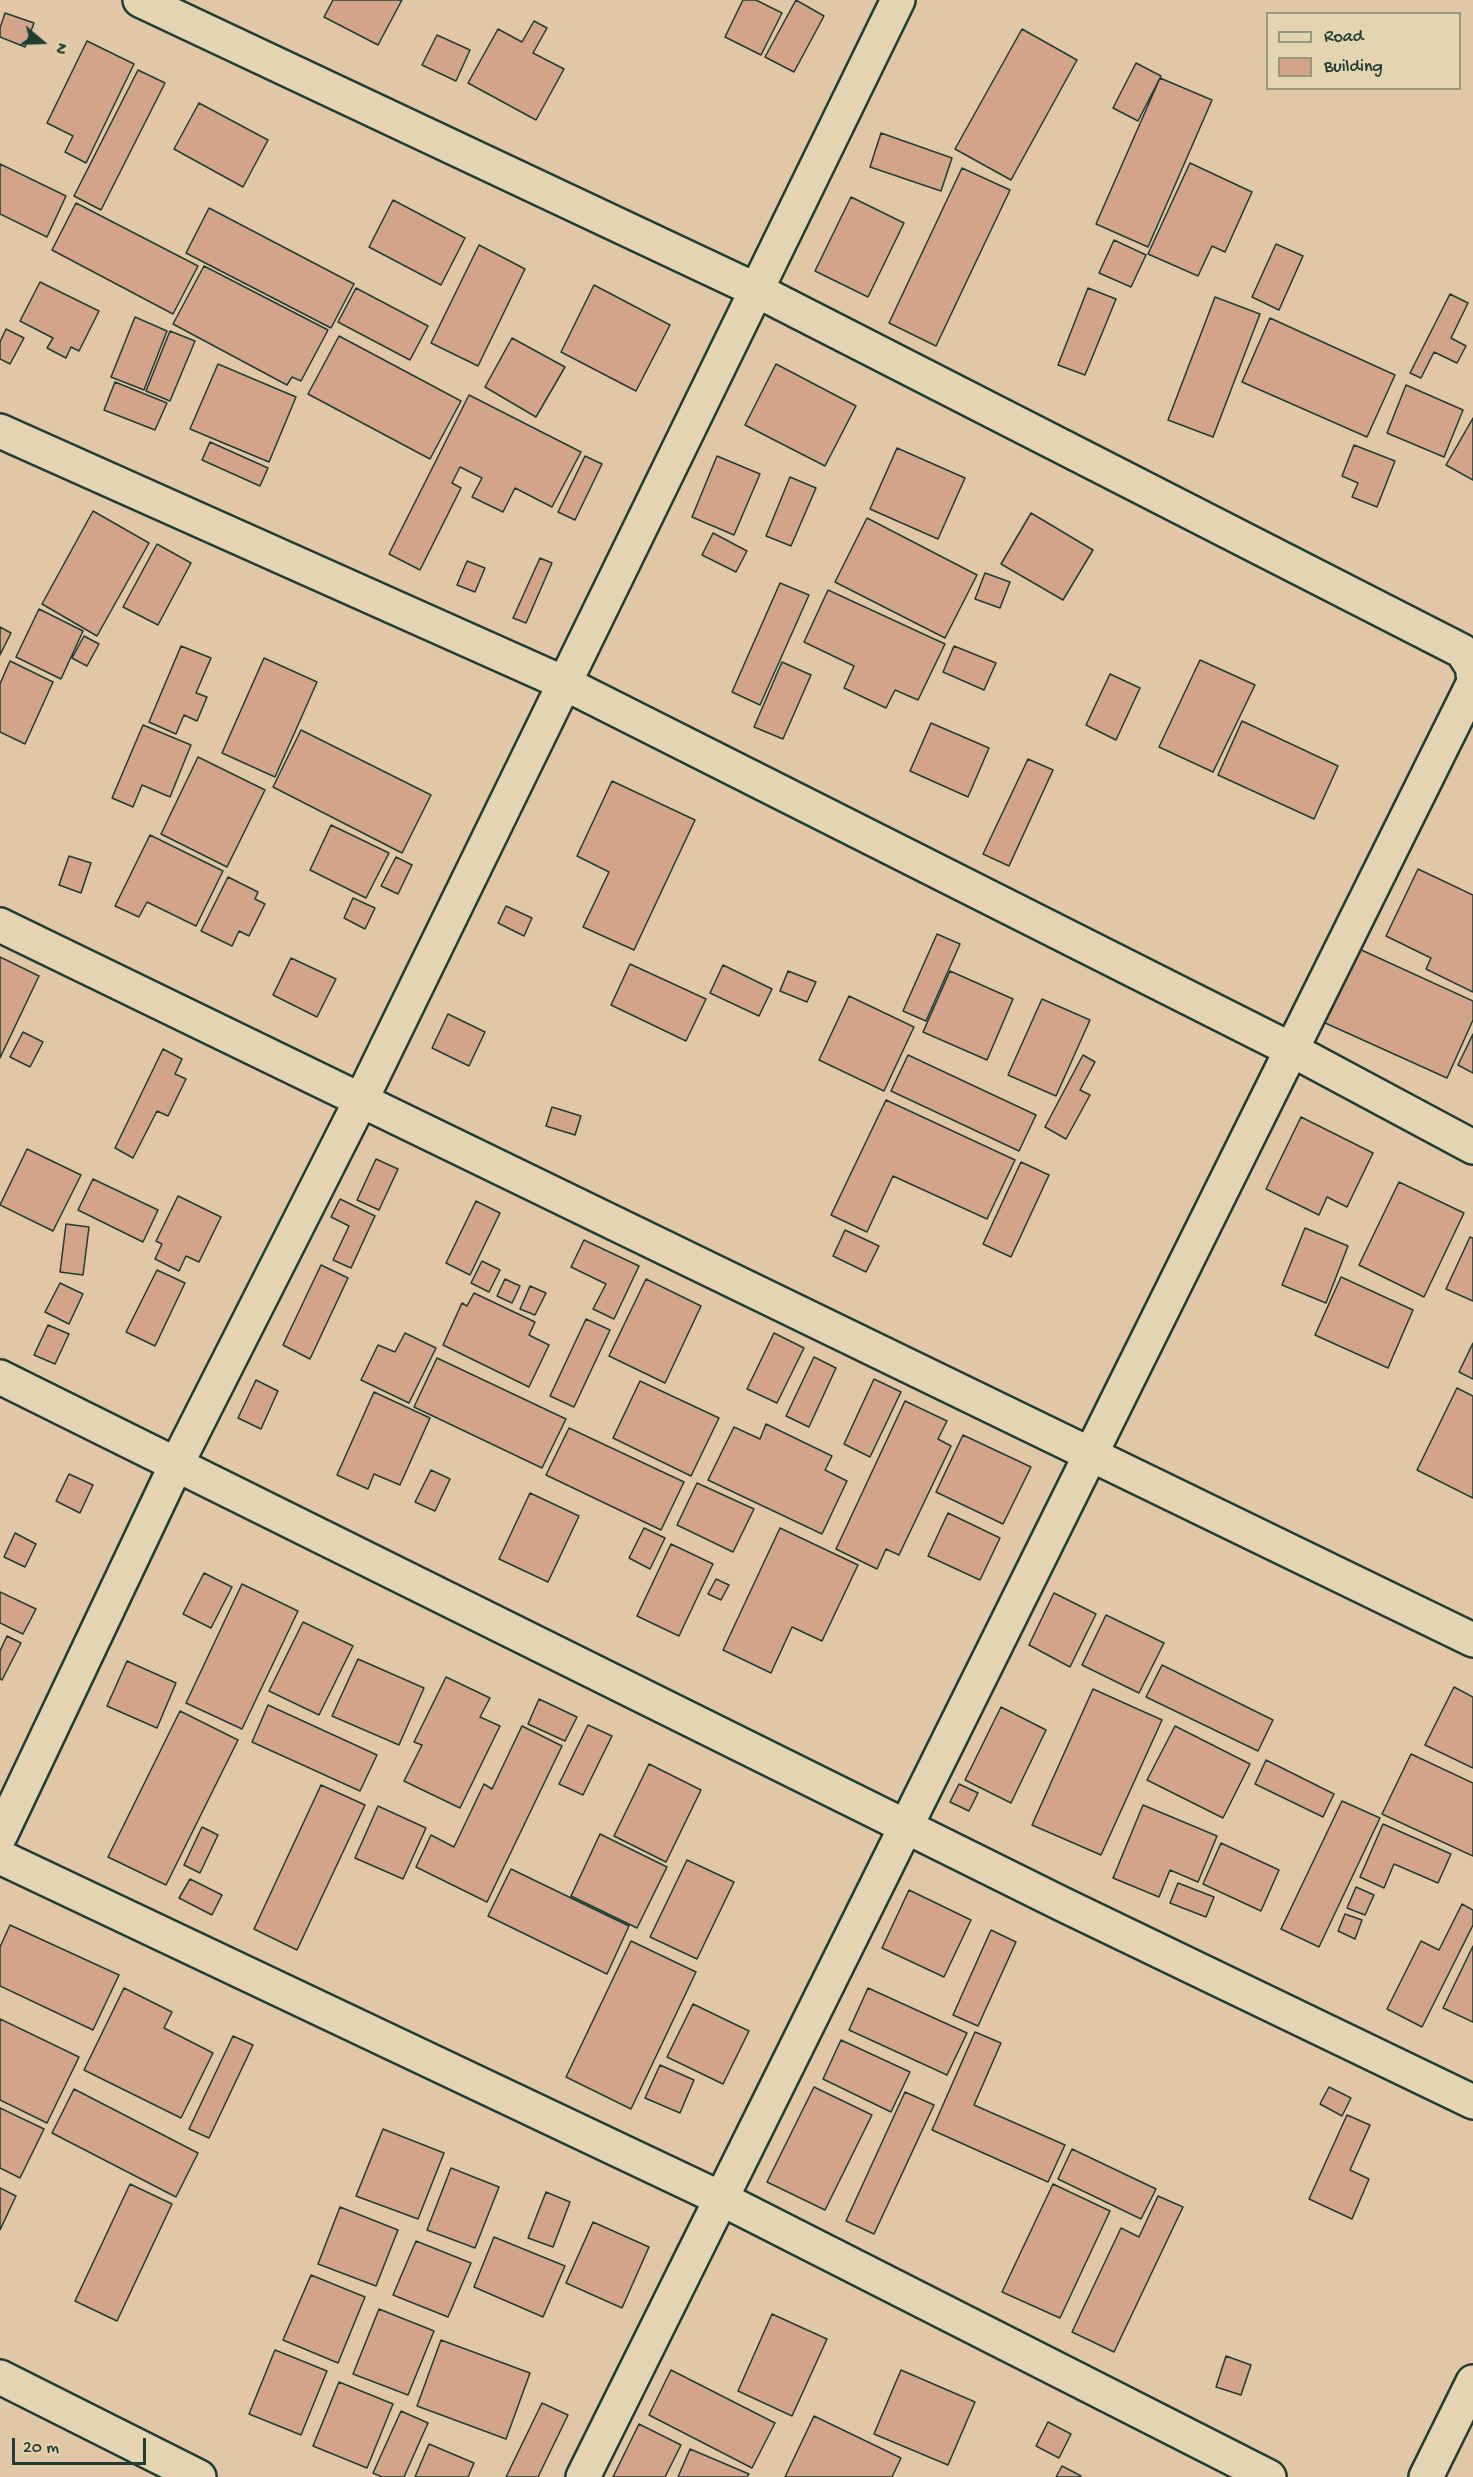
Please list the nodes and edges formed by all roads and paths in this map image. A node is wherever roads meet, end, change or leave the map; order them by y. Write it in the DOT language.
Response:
graph roads {
  1 [pos="140,0"];
  2 [pos="898,0"];
  3 [pos="756,290"];
  4 [pos="0,431"];
  5 [pos="1473,674"];
  6 [pos="564,683"];
  7 [pos="1473,684"];
  8 [pos="0,925"];
  9 [pos="1292,1050"];
  10 [pos="361,1100"];
  11 [pos="1473,1147"];
  12 [pos="0,1377"];
  13 [pos="1091,1454"];
  14 [pos="176,1465"];
  15 [pos="1473,1640"];
  16 [pos="906,1827"];
  17 [pos="0,1836"];
  18 [pos="0,1857"];
  19 [pos="1473,2102"];
  20 [pos="722,2199"];
  21 [pos="0,2377"];
  22 [pos="1473,2382"];
  23 [pos="199,2477"];
  24 [pos="584,2477"];
  25 [pos="1269,2477"];
  26 [pos="1426,2477"];
  1 -- 3 [label="street"];
  2 -- 3 [label="street"];
  3 -- 5 [label="street"];
  3 -- 6 [label="street"];
  4 -- 6 [label="street"];
  6 -- 9 [label="street"];
  6 -- 10 [label="street"];
  7 -- 9 [label="street"];
  8 -- 10 [label="street"];
  9 -- 11 [label="street"];
  9 -- 13 [label="street"];
  10 -- 13 [label="street"];
  10 -- 14 [label="street"];
  12 -- 14 [label="street"];
  13 -- 15 [label="street"];
  13 -- 16 [label="street"];
  14 -- 16 [label="street"];
  14 -- 17 [label="street"];
  16 -- 19 [label="street"];
  16 -- 20 [label="street"];
  18 -- 20 [label="street"];
  20 -- 24 [label="street"];
  20 -- 25 [label="street"];
  21 -- 23 [label="street"];
  22 -- 26 [label="street"];
}
